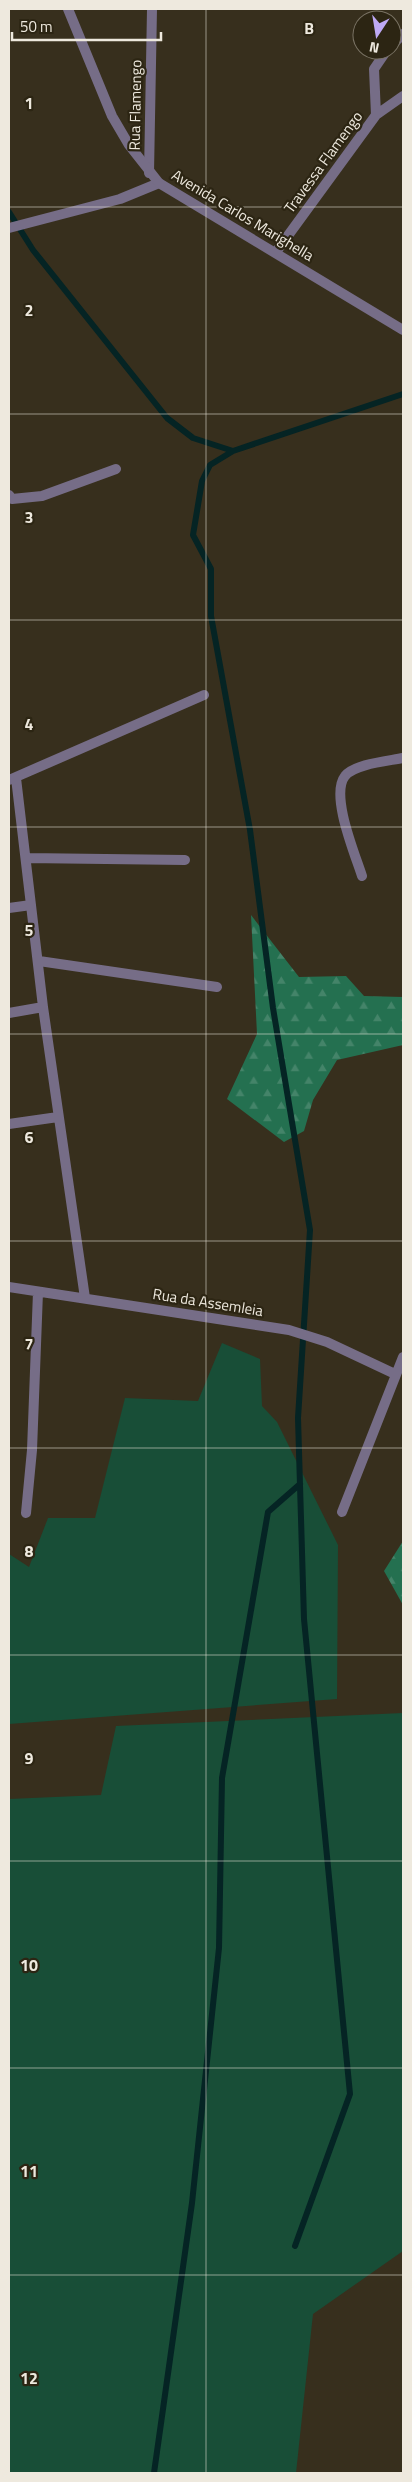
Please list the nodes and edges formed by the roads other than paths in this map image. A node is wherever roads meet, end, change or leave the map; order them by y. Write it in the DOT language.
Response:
graph roads {
  1 [pos="68,9"];
  2 [pos="152,9"];
  3 [pos="380,60"];
  4 [pos="403,96"];
  5 [pos="376,115"];
  6 [pos="149,173"];
  7 [pos="159,183"];
  8 [pos="9,228"];
  9 [pos="276,252"];
  10 [pos="403,330"];
  11 [pos="116,469"];
  12 [pos="9,495"];
  13 [pos="204,695"];
  14 [pos="403,758"];
  15 [pos="12,779"];
  16 [pos="26,858"];
  17 [pos="185,860"];
  18 [pos="362,876"];
  19 [pos="30,905"];
  20 [pos="9,908"];
  21 [pos="39,961"];
  22 [pos="217,987"];
  23 [pos="44,1008"];
  24 [pos="9,1013"];
  25 [pos="58,1117"];
  26 [pos="9,1124"];
  27 [pos="9,1287"];
  28 [pos="38,1292"];
  29 [pos="85,1298"];
  30 [pos="403,1358"];
  31 [pos="395,1374"];
  32 [pos="342,1512"];
  33 [pos="26,1513"];
  1 -- 6 [label="street, Avenida Carlos Marighella"];
  2 -- 6 [label="street, Rua Flamengo"];
  3 -- 5 [label="street, Travessa Flamengo"];
  4 -- 5 [label="street, Travessa Flamengo"];
  5 -- 9 [label="street, Travessa Flamengo"];
  6 -- 7 [label="street, Avenida Carlos Marighella"];
  7 -- 8 [label="street"];
  7 -- 9 [label="street, Avenida Carlos Marighella"];
  9 -- 10 [label="street, Avenida Carlos Marighella"];
  11 -- 12 [label="street"];
  13 -- 15 [label="street"];
  14 -- 18 [label="street"];
  15 -- 16 [label="street"];
  16 -- 17 [label="street"];
  16 -- 19 [label="street"];
  19 -- 20 [label="street"];
  19 -- 21 [label="street"];
  21 -- 22 [label="street"];
  21 -- 23 [label="street"];
  23 -- 24 [label="street"];
  23 -- 25 [label="street"];
  25 -- 26 [label="street"];
  25 -- 29 [label="street"];
  27 -- 28 [label="street, Rua da Assemleia"];
  28 -- 29 [label="street, Rua da Assemleia"];
  28 -- 33 [label="street"];
  29 -- 31 [label="street, Rua da Assemleia"];
  30 -- 31 [label="street"];
  31 -- 32 [label="street"];
}
